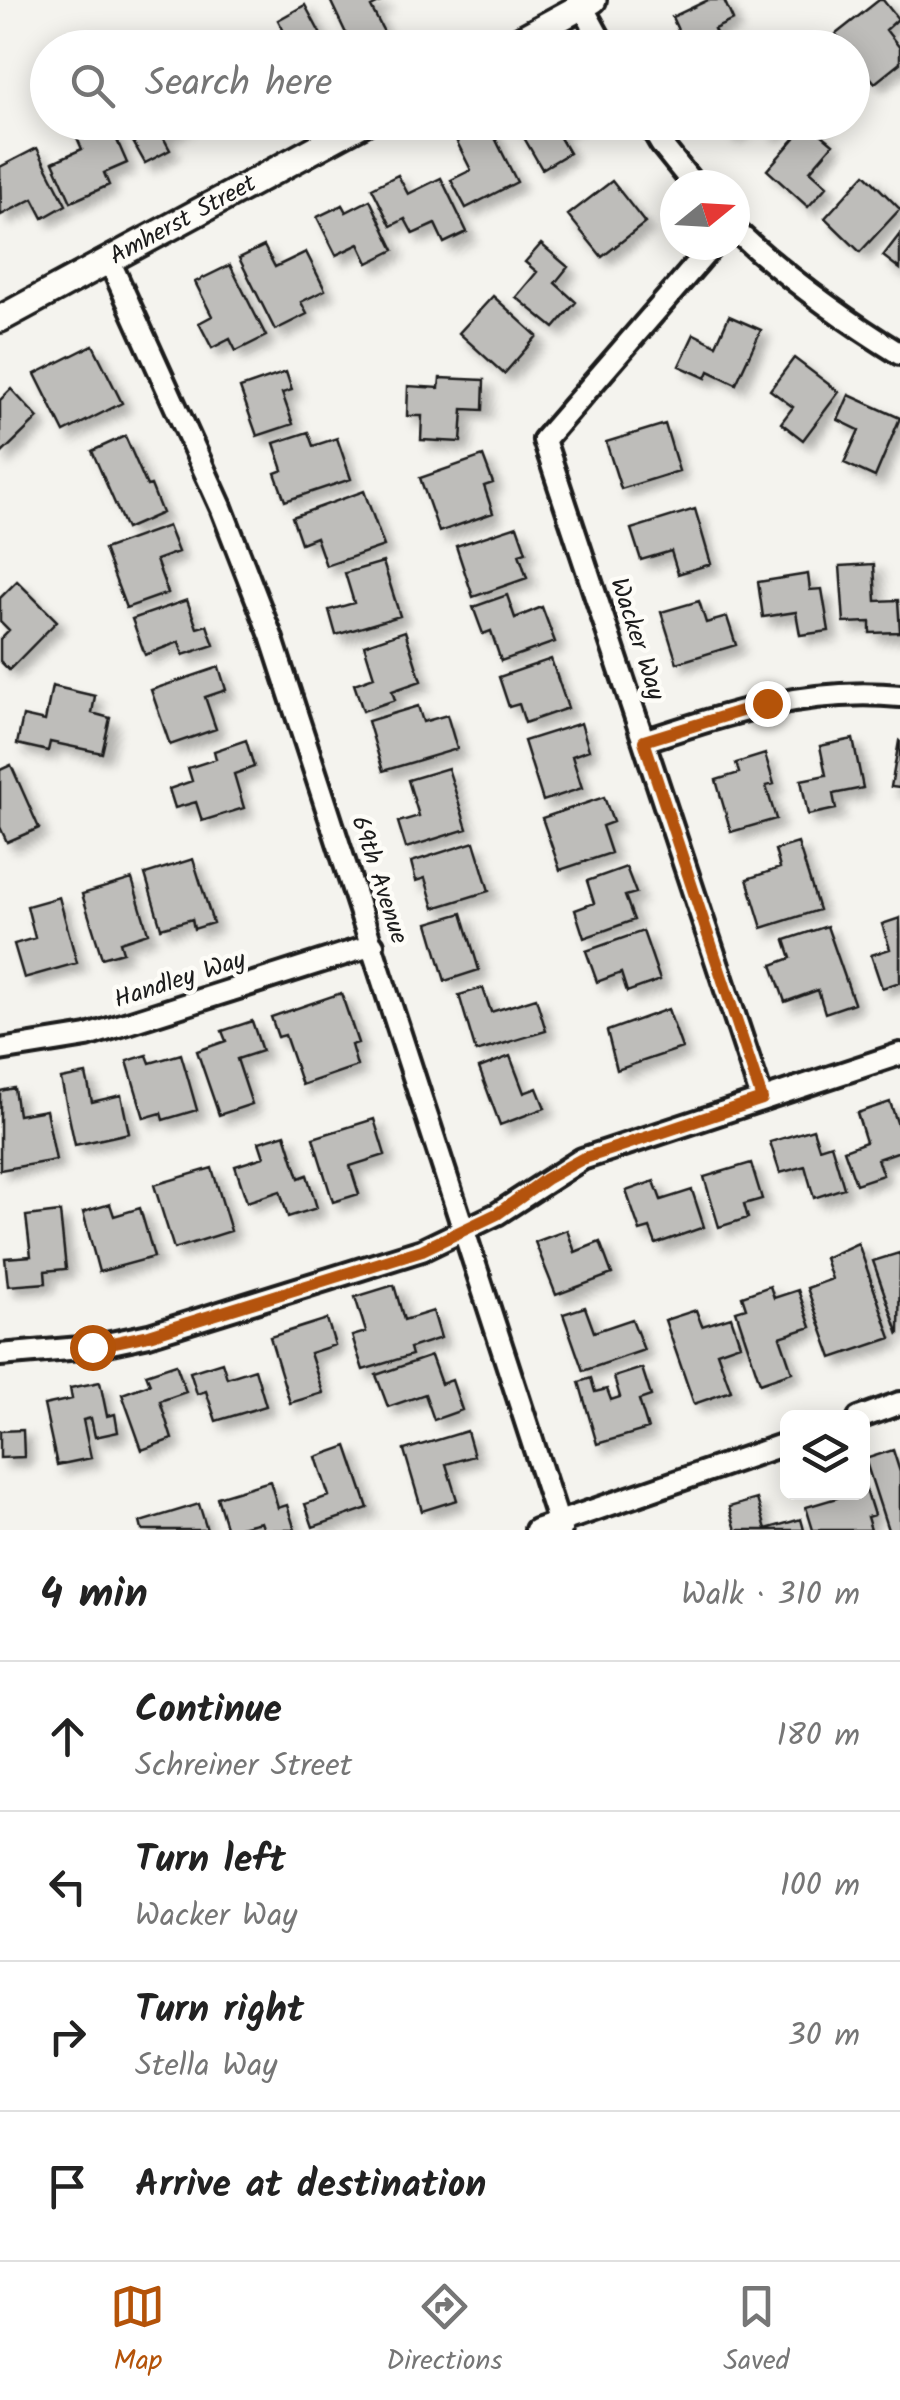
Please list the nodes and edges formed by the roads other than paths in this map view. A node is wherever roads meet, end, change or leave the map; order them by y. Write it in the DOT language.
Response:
graph roads {
  1 [pos="587,3"];
  2 [pos="538,30"];
  3 [pos="598,30"];
  4 [pos="332,140"];
  5 [pos="659,140"];
  6 [pos="682,170"];
  7 [pos="750,244"];
  8 [pos="109,260"];
  9 [pos="700,260"];
  10 [pos="0,319"];
  11 [pos="900,354"];
  12 [pos="900,696"];
  13 [pos="644,741"];
  14 [pos="373,945"];
  15 [pos="0,1050"];
  16 [pos="900,1054"];
  17 [pos="762,1099"];
  18 [pos="466,1230"];
  19 [pos="0,1355"];
  20 [pos="900,1403"];
  21 [pos="870,1414"];
  22 [pos="780,1445"];
  23 [pos="560,1526"];
  24 [pos="536,1530"];
  1 -- 2 [label="street"];
  1 -- 3 [label="street"];
  4 -- 8 [label="street, Amherst Street"];
  5 -- 6 [label="street"];
  7 -- 11 [label="street"];
  8 -- 10 [label="street, Amherst Street"];
  8 -- 14 [label="street, 69th Avenue"];
  9 -- 13 [label="street, Wacker Way"];
  12 -- 13 [label="street"];
  13 -- 17 [label="street, Wacker Way"];
  14 -- 15 [label="street, Handley Way"];
  14 -- 18 [label="street, 69th Avenue"];
  16 -- 17 [label="street"];
  17 -- 18 [label="street"];
  18 -- 19 [label="street"];
  18 -- 23 [label="street, 69th Avenue"];
  20 -- 21 [label="street"];
  22 -- 23 [label="street"];
  23 -- 24 [label="street"];
}
